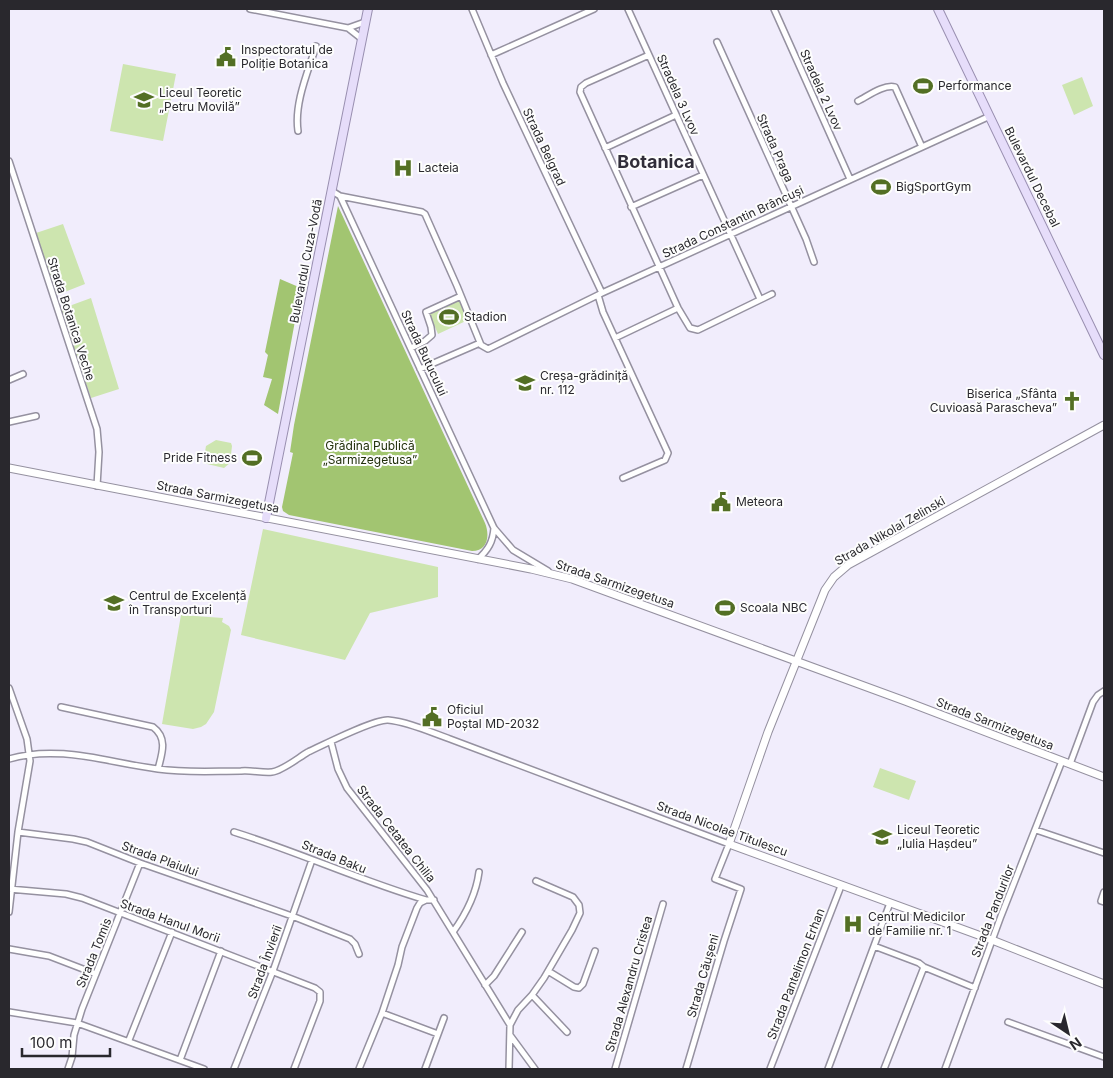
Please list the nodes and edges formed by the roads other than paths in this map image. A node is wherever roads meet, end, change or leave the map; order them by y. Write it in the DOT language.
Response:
graph roads {
  1 [pos="250,9"];
  2 [pos="368,9"];
  3 [pos="472,9"];
  4 [pos="594,9"];
  5 [pos="628,9"];
  6 [pos="774,9"];
  7 [pos="938,9"];
  8 [pos="365,22"];
  9 [pos="348,28"];
  10 [pos="362,39"];
  11 [pos="716,42"];
  12 [pos="316,46"];
  13 [pos="491,55"];
  14 [pos="649,55"];
  15 [pos="858,101"];
  16 [pos="676,115"];
  17 [pos="990,116"];
  18 [pos="298,131"];
  19 [pos="922,147"];
  20 [pos="605,148"];
  21 [pos="9,161"];
  22 [pos="703,175"];
  23 [pos="850,179"];
  24 [pos="332,191"];
  25 [pos="340,196"];
  26 [pos="631,207"];
  27 [pos="791,207"];
  28 [pos="731,235"];
  29 [pos="814,262"];
  30 [pos="660,266"];
  31 [pos="600,294"];
  32 [pos="772,294"];
  33 [pos="461,296"];
  34 [pos="760,299"];
  35 [pos="678,308"];
  36 [pos="615,338"];
  37 [pos="480,343"];
  38 [pos="410,348"];
  39 [pos="1104,355"];
  40 [pos="420,369"];
  41 [pos="23,374"];
  42 [pos="9,380"];
  43 [pos="36,416"];
  44 [pos="9,422"];
  45 [pos="1104,425"];
  46 [pos="9,468"];
  47 [pos="623,478"];
  48 [pos="97,486"];
  49 [pos="266,518"];
  50 [pos="494,528"];
  51 [pos="478,559"];
  52 [pos="552,574"];
  53 [pos="797,662"];
  54 [pos="9,688"];
  55 [pos="1104,691"];
  56 [pos="61,707"];
  57 [pos="331,742"];
  58 [pos="30,754"];
  59 [pos="9,759"];
  60 [pos="1062,762"];
  61 [pos="1070,764"];
  62 [pos="158,770"];
  63 [pos="1104,778"];
  64 [pos="1036,830"];
  65 [pos="18,832"];
  66 [pos="234,832"];
  67 [pos="729,844"];
  68 [pos="1104,853"];
  69 [pos="312,860"];
  70 [pos="140,863"];
  71 [pos="479,872"];
  72 [pos="536,881"];
  73 [pos="842,886"];
  74 [pos="10,888"];
  75 [pos="1104,892"];
  76 [pos="426,900"];
  77 [pos="434,900"];
  78 [pos="1104,902"];
  79 [pos="663,904"];
  80 [pos="890,904"];
  81 [pos="9,912"];
  82 [pos="120,914"];
  83 [pos="292,916"];
  84 [pos="172,932"];
  85 [pos="453,932"];
  86 [pos="522,932"];
  87 [pos="992,940"];
  88 [pos="874,946"];
  89 [pos="9,949"];
  90 [pos="221,951"];
  91 [pos="595,951"];
  92 [pos="359,954"];
  93 [pos="924,967"];
  94 [pos="273,971"];
  95 [pos="548,971"];
  96 [pos="96,974"];
  97 [pos="1104,984"];
  98 [pos="485,985"];
  99 [pos="975,988"];
  100 [pos="532,995"];
  101 [pos="9,1012"];
  102 [pos="382,1014"];
  103 [pos="444,1018"];
  104 [pos="1008,1022"];
  105 [pos="77,1023"];
  106 [pos="510,1025"];
  107 [pos="568,1032"];
  108 [pos="438,1034"];
  109 [pos="509,1034"];
  110 [pos="129,1040"];
  111 [pos="1104,1057"];
  112 [pos="180,1060"];
  113 [pos="68,1069"];
  114 [pos="204,1069"];
  115 [pos="234,1069"];
  116 [pos="294,1069"];
  117 [pos="360,1069"];
  118 [pos="425,1069"];
  119 [pos="509,1069"];
  120 [pos="535,1069"];
  121 [pos="615,1069"];
  122 [pos="686,1069"];
  123 [pos="770,1069"];
  124 [pos="828,1069"];
  125 [pos="884,1069"];
  126 [pos="945,1069"];
  1 -- 9 [label="street"];
  2 -- 8 [label="main road, Bulevardul Cuza-Vodă"];
  3 -- 13 [label="street, Strada Belgrad"];
  4 -- 13 [label="street"];
  5 -- 14 [label="street, Stradela 3 Lvov"];
  6 -- 23 [label="street, Stradela 2 Lvov"];
  7 -- 17 [label="main road, Bulevardul Decebal"];
  8 -- 9 [label="street"];
  8 -- 10 [label="main road, Bulevardul Cuza-Vodă"];
  9 -- 10 [label="street"];
  10 -- 24 [label="main road, Bulevardul Cuza-Vodă"];
  11 -- 27 [label="street, Strada Praga"];
  12 -- 18 [label="street"];
  13 -- 31 [label="street, Strada Belgrad"];
  14 -- 16 [label="street, Stradela 3 Lvov"];
  14 -- 20 [label="street"];
  15 -- 19 [label="street"];
  16 -- 20 [label="street"];
  16 -- 22 [label="street, Stradela 3 Lvov"];
  17 -- 19 [label="street, Strada Constantin Brâncuși"];
  17 -- 39 [label="main road, Bulevardul Decebal"];
  19 -- 23 [label="street, Strada Constantin Brâncuși"];
  20 -- 26 [label="street"];
  21 -- 48 [label="street, Strada Botanica Veche"];
  22 -- 26 [label="street"];
  22 -- 28 [label="street, Stradela 3 Lvov"];
  23 -- 27 [label="street, Strada Constantin Brâncuși"];
  24 -- 25 [label="street"];
  24 -- 49 [label="main road, Bulevardul Cuza-Vodă"];
  25 -- 33 [label="street"];
  25 -- 38 [label="street, Strada Butucului"];
  26 -- 30 [label="street"];
  27 -- 28 [label="street, Strada Constantin Brâncuși"];
  27 -- 29 [label="street, Strada Praga"];
  28 -- 30 [label="street, Strada Constantin Brâncuși"];
  28 -- 34 [label="street, Stradela 3 Lvov"];
  30 -- 31 [label="street, Strada Constantin Brâncuși"];
  30 -- 35 [label="street"];
  31 -- 36 [label="street, Strada Belgrad"];
  31 -- 37 [label="street, Strada Constantin Brâncuși"];
  32 -- 34 [label="street"];
  33 -- 37 [label="street"];
  33 -- 38 [label="street"];
  34 -- 35 [label="street"];
  35 -- 36 [label="street"];
  36 -- 47 [label="street, Strada Belgrad"];
  37 -- 40 [label="street"];
  38 -- 40 [label="street, Strada Butucului"];
  40 -- 50 [label="street, Strada Butucului"];
  41 -- 42 [label="street"];
  43 -- 44 [label="street"];
  45 -- 53 [label="main road, Strada Nikolai Zelinski"];
  46 -- 48 [label="main road, Strada Sarmizegetusa"];
  48 -- 49 [label="main road, Strada Sarmizegetusa"];
  49 -- 51 [label="main road, Strada Sarmizegetusa"];
  50 -- 51 [label="street"];
  50 -- 52 [label="street, Strada Butucului"];
  51 -- 52 [label="main road, Strada Sarmizegetusa"];
  52 -- 53 [label="main road, Strada Sarmizegetusa"];
  53 -- 60 [label="main road, Strada Sarmizegetusa"];
  53 -- 67 [label="main road, Strada Nikolai Zelinski"];
  54 -- 58 [label="street"];
  55 -- 61 [label="street"];
  56 -- 62 [label="street"];
  57 -- 62 [label="street"];
  57 -- 67 [label="street, Strada Nicolae Titulescu"];
  57 -- 77 [label="street, Strada Cetatea Chilia"];
  58 -- 59 [label="street"];
  58 -- 62 [label="street"];
  58 -- 65 [label="street"];
  60 -- 61 [label="main road, Strada Sarmizegetusa"];
  60 -- 64 [label="street, Strada Pandurilor"];
  61 -- 63 [label="main road, Strada Sarmizegetusa"];
  64 -- 68 [label="street"];
  64 -- 87 [label="street, Strada Pandurilor"];
  65 -- 70 [label="street, Strada Plaiului"];
  65 -- 74 [label="street"];
  66 -- 69 [label="street, Strada Baku"];
  67 -- 73 [label="main road, Strada Nicolae Titulescu"];
  67 -- 122 [label="street, Strada Căușeni"];
  69 -- 76 [label="street, Strada Baku"];
  69 -- 83 [label="street, Strada Învierii"];
  70 -- 82 [label="street, Strada Tomis"];
  70 -- 83 [label="street, Strada Plaiului"];
  71 -- 85 [label="street"];
  72 -- 95 [label="street"];
  73 -- 80 [label="main road, Strada Nicolae Titulescu"];
  73 -- 123 [label="street, Strada Pantelimon Erhan"];
  74 -- 81 [label="street"];
  74 -- 82 [label="street, Strada Hanul Morii"];
  75 -- 78 [label="street"];
  76 -- 77 [label="street, Strada Baku"];
  76 -- 102 [label="street"];
  77 -- 85 [label="street, Strada Cetatea Chilia"];
  79 -- 121 [label="street, Strada Alexandru Cristea"];
  80 -- 87 [label="main road, Strada Nicolae Titulescu"];
  80 -- 88 [label="street"];
  82 -- 84 [label="street, Strada Hanul Morii"];
  82 -- 96 [label="street, Strada Tomis"];
  83 -- 92 [label="street, Strada Plaiului"];
  83 -- 94 [label="street, Strada Învierii"];
  84 -- 90 [label="street, Strada Hanul Morii"];
  84 -- 110 [label="street"];
  85 -- 98 [label="street, Strada Cetatea Chilia"];
  86 -- 98 [label="street"];
  87 -- 97 [label="main road, Strada Nicolae Titulescu"];
  87 -- 99 [label="street, Strada Pandurilor"];
  88 -- 93 [label="street"];
  88 -- 124 [label="street"];
  89 -- 96 [label="street"];
  90 -- 94 [label="street, Strada Hanul Morii"];
  90 -- 112 [label="street"];
  91 -- 95 [label="street"];
  93 -- 99 [label="street"];
  93 -- 125 [label="street"];
  94 -- 115 [label="street, Strada Învierii"];
  94 -- 116 [label="street, Strada Hanul Morii"];
  95 -- 100 [label="street"];
  96 -- 105 [label="street, Strada Tomis"];
  98 -- 106 [label="street, Strada Cetatea Chilia"];
  99 -- 126 [label="street, Strada Pandurilor"];
  100 -- 106 [label="street"];
  100 -- 107 [label="street"];
  101 -- 105 [label="street"];
  102 -- 108 [label="street"];
  102 -- 117 [label="street"];
  103 -- 108 [label="street"];
  104 -- 111 [label="street"];
  105 -- 110 [label="street"];
  105 -- 113 [label="street, Strada Tomis"];
  106 -- 109 [label="street"];
  108 -- 118 [label="street"];
  109 -- 119 [label="street"];
  109 -- 120 [label="street"];
  110 -- 112 [label="street"];
  112 -- 114 [label="street"];
}
